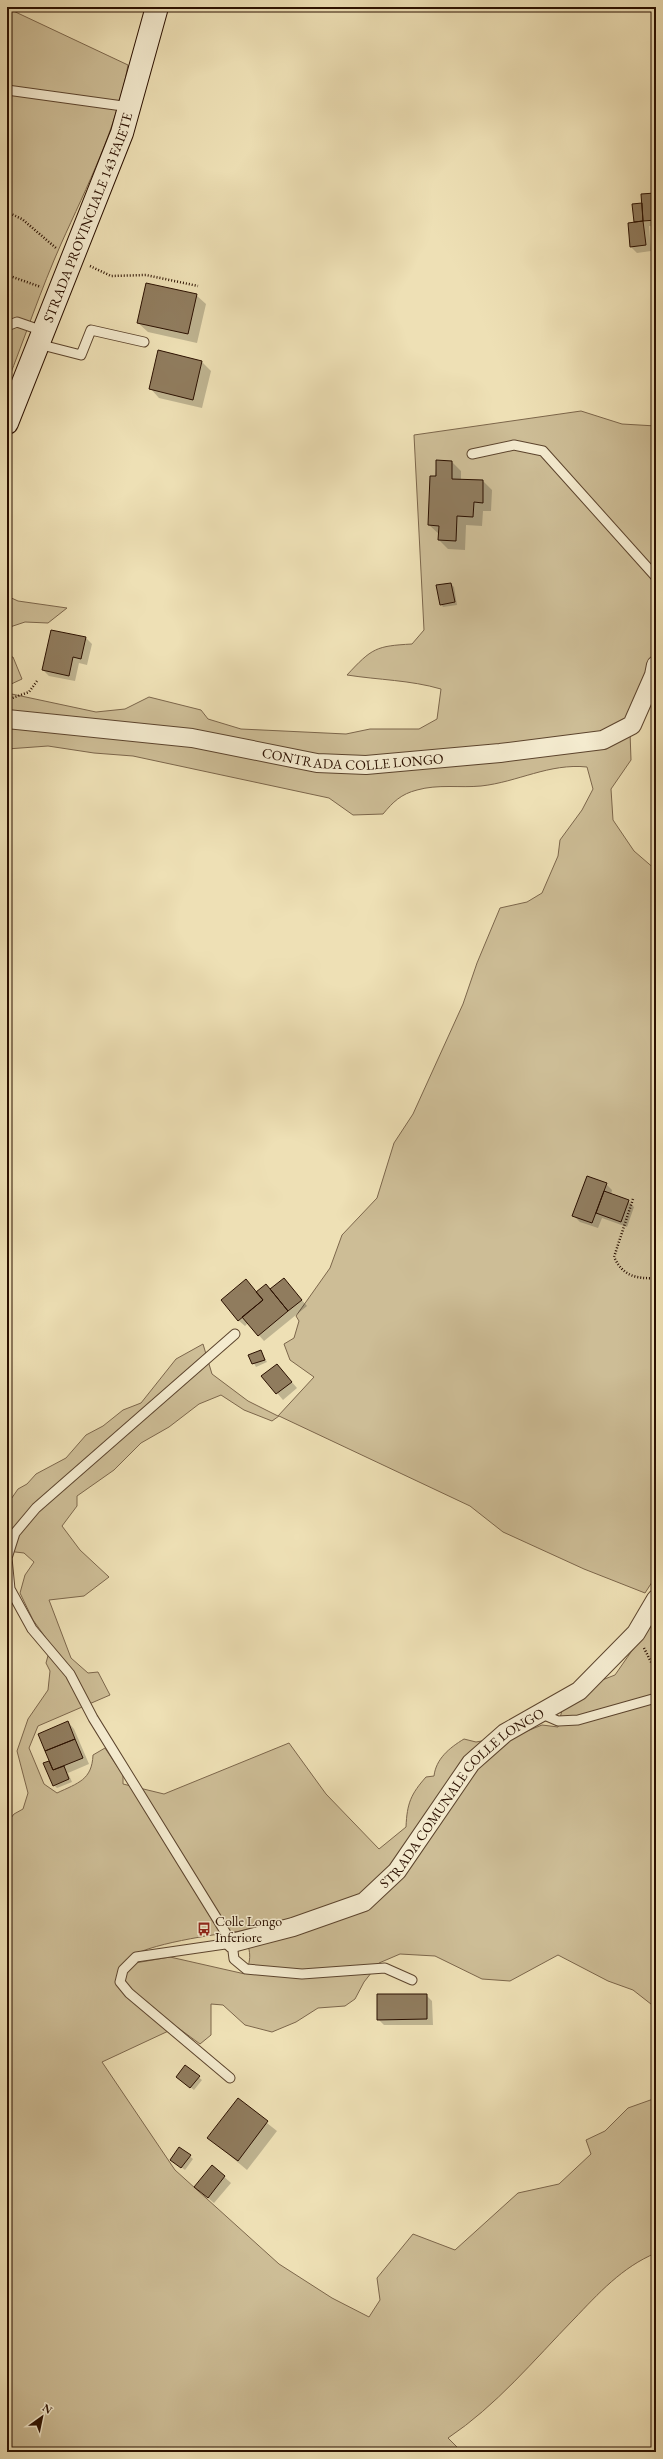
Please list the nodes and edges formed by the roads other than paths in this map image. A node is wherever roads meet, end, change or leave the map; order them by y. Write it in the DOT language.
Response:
graph roads {
  1 [pos="157,7"];
  2 [pos="7,90"];
  3 [pos="130,107"];
  4 [pos="7,326"];
  5 [pos="41,338"];
  6 [pos="144,342"];
  7 [pos="7,423"];
  8 [pos="472,454"];
  9 [pos="656,577"];
  10 [pos="656,665"];
  11 [pos="7,718"];
  12 [pos="235,1334"];
  13 [pos="656,1599"];
  14 [pos="656,1698"];
  15 [pos="542,1714"];
  16 [pos="232,1943"];
  17 [pos="412,1980"];
  18 [pos="230,2078"];
  1 -- 3 [label="main road, STRADA PROVINCIALE 143 FAIETE"];
  2 -- 3 [label="lane"];
  3 -- 5 [label="main road, STRADA PROVINCIALE 143 FAIETE"];
  4 -- 5 [label="lane"];
  5 -- 6 [label="lane"];
  5 -- 7 [label="main road, STRADA PROVINCIALE 143 FAIETE"];
  8 -- 9 [label="lane"];
  10 -- 11 [label="street, CONTRADA COLLE LONGO"];
  12 -- 16 [label="lane"];
  13 -- 15 [label="street, STRADA COMUNALE COLLE LONGO"];
  14 -- 15 [label="lane"];
  15 -- 16 [label="street, STRADA COMUNALE COLLE LONGO"];
  16 -- 17 [label="lane"];
  16 -- 18 [label="lane"];
}
